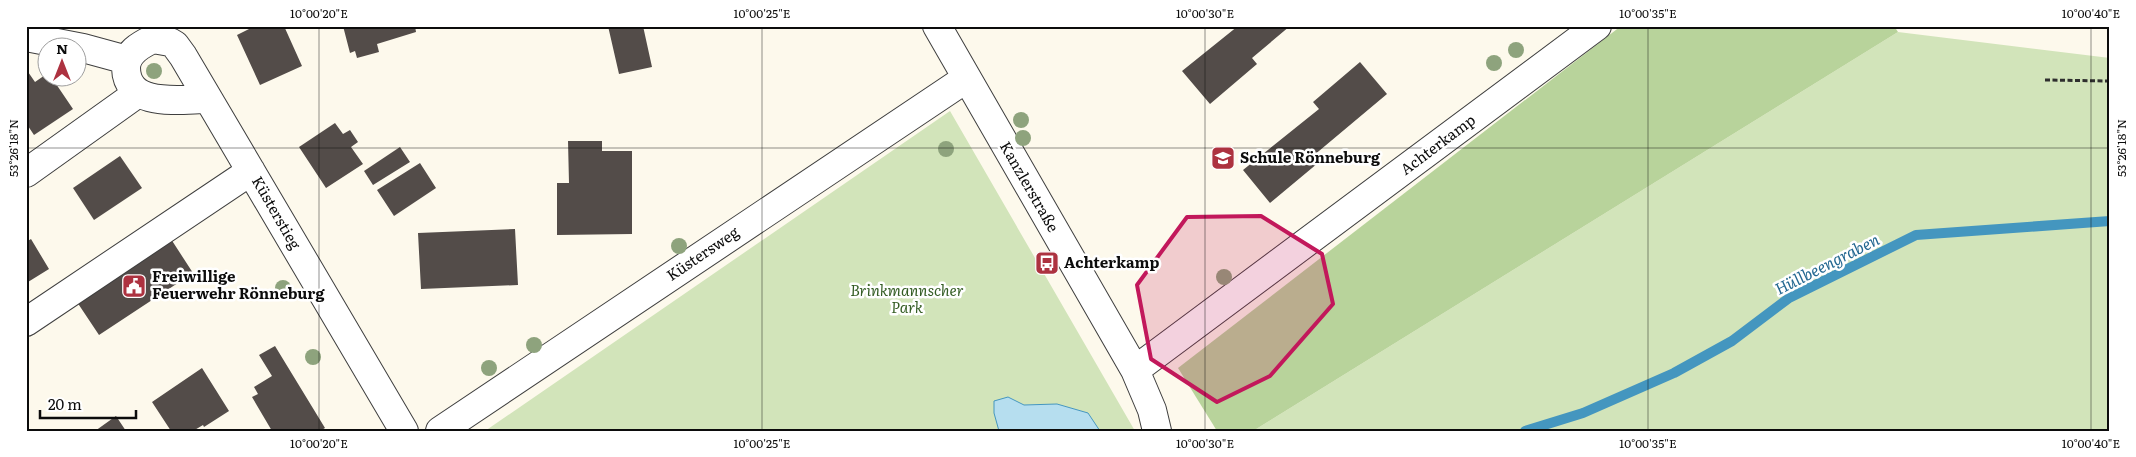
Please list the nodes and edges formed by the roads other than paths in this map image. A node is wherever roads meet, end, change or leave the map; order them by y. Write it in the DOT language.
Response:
graph roads {
  1 [pos="937,26"];
  2 [pos="1597,26"];
  3 [pos="177,34"];
  4 [pos="26,37"];
  5 [pos="127,60"];
  6 [pos="967,78"];
  7 [pos="138,93"];
  8 [pos="208,99"];
  9 [pos="251,171"];
  10 [pos="26,173"];
  11 [pos="26,322"];
  12 [pos="1135,370"];
  13 [pos="404,431"];
  14 [pos="440,431"];
  15 [pos="1157,431"];
  1 -- 6 [label="street, Kanzlerstraße"];
  2 -- 12 [label="street, Achterkamp"];
  3 -- 5 [label="street, Küsterstieg"];
  3 -- 8 [label="street, Küsterstieg"];
  4 -- 5 [label="street"];
  5 -- 7 [label="street"];
  6 -- 12 [label="street, Kanzlerstraße"];
  6 -- 14 [label="street, Küstersweg"];
  7 -- 8 [label="street"];
  7 -- 10 [label="street"];
  8 -- 9 [label="street, Küsterstieg"];
  9 -- 11 [label="street"];
  9 -- 13 [label="street, Küsterstieg"];
  12 -- 15 [label="street, Kanzlerstraße"];
}
